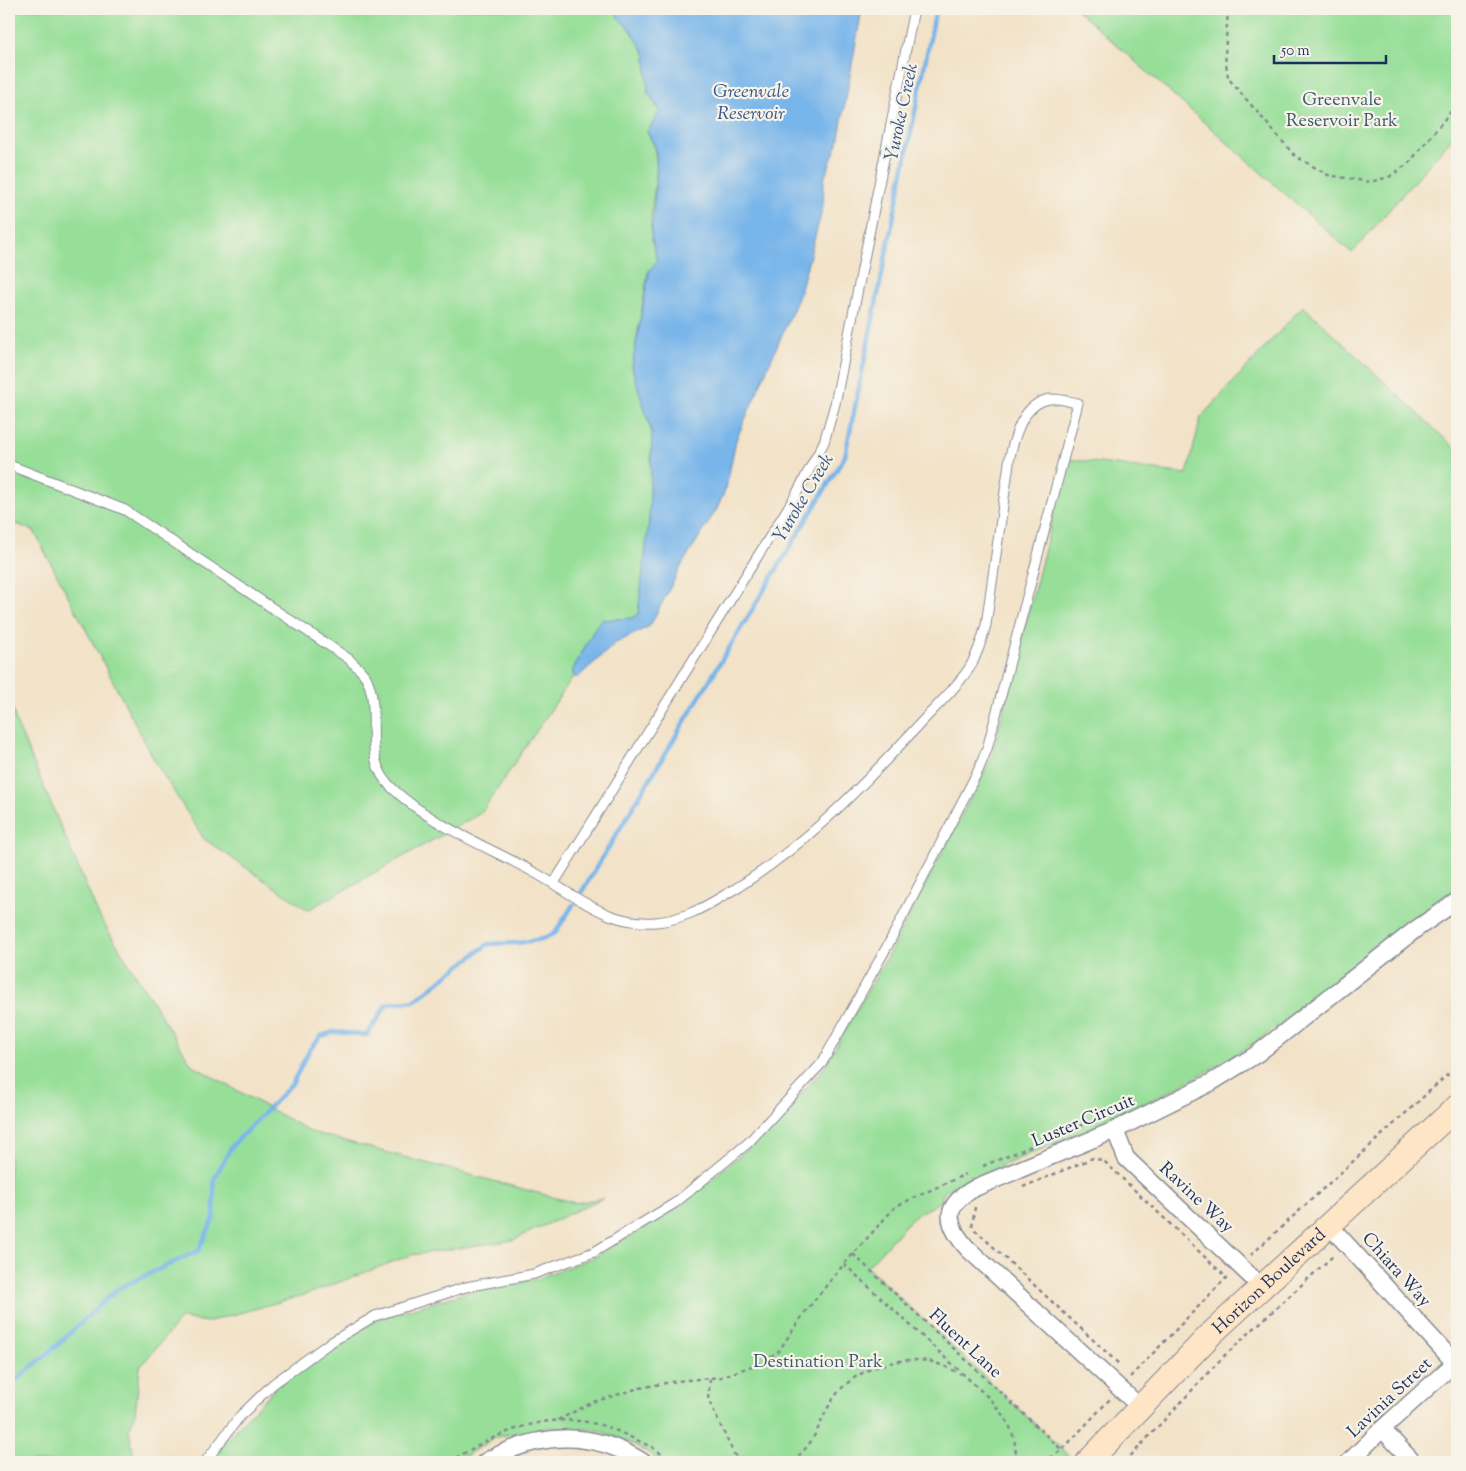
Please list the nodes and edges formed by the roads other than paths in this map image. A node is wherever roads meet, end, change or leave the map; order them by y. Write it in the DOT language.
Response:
graph roads {
  1 [pos="914,9"];
  2 [pos="9,465"];
  3 [pos="554,883"];
  4 [pos="1457,901"];
  5 [pos="1457,1107"];
  6 [pos="1115,1130"];
  7 [pos="1329,1225"];
  8 [pos="1261,1286"];
  9 [pos="1456,1362"];
  10 [pos="1140,1407"];
  11 [pos="1382,1429"];
  12 [pos="491,1461"];
  13 [pos="205,1462"];
  14 [pos="643,1462"];
  15 [pos="1088,1462"];
  16 [pos="1349,1462"];
  17 [pos="1413,1462"];
  1 -- 3 [label="lane"];
  2 -- 3 [label="lane"];
  3 -- 13 [label="lane"];
  4 -- 6 [label="street, Luster Circuit"];
  5 -- 7 [label="street, Horizon Boulevard"];
  6 -- 8 [label="street, Ravine Way"];
  6 -- 10 [label="street, Luster Circuit"];
  7 -- 8 [label="street, Horizon Boulevard"];
  7 -- 9 [label="street, Chiara Way"];
  8 -- 10 [label="street, Horizon Boulevard"];
  9 -- 11 [label="street, Lavinia Street"];
  10 -- 15 [label="street, Horizon Boulevard"];
  11 -- 16 [label="street, Lavinia Street"];
  11 -- 17 [label="street"];
  12 -- 14 [label="street"];
}
